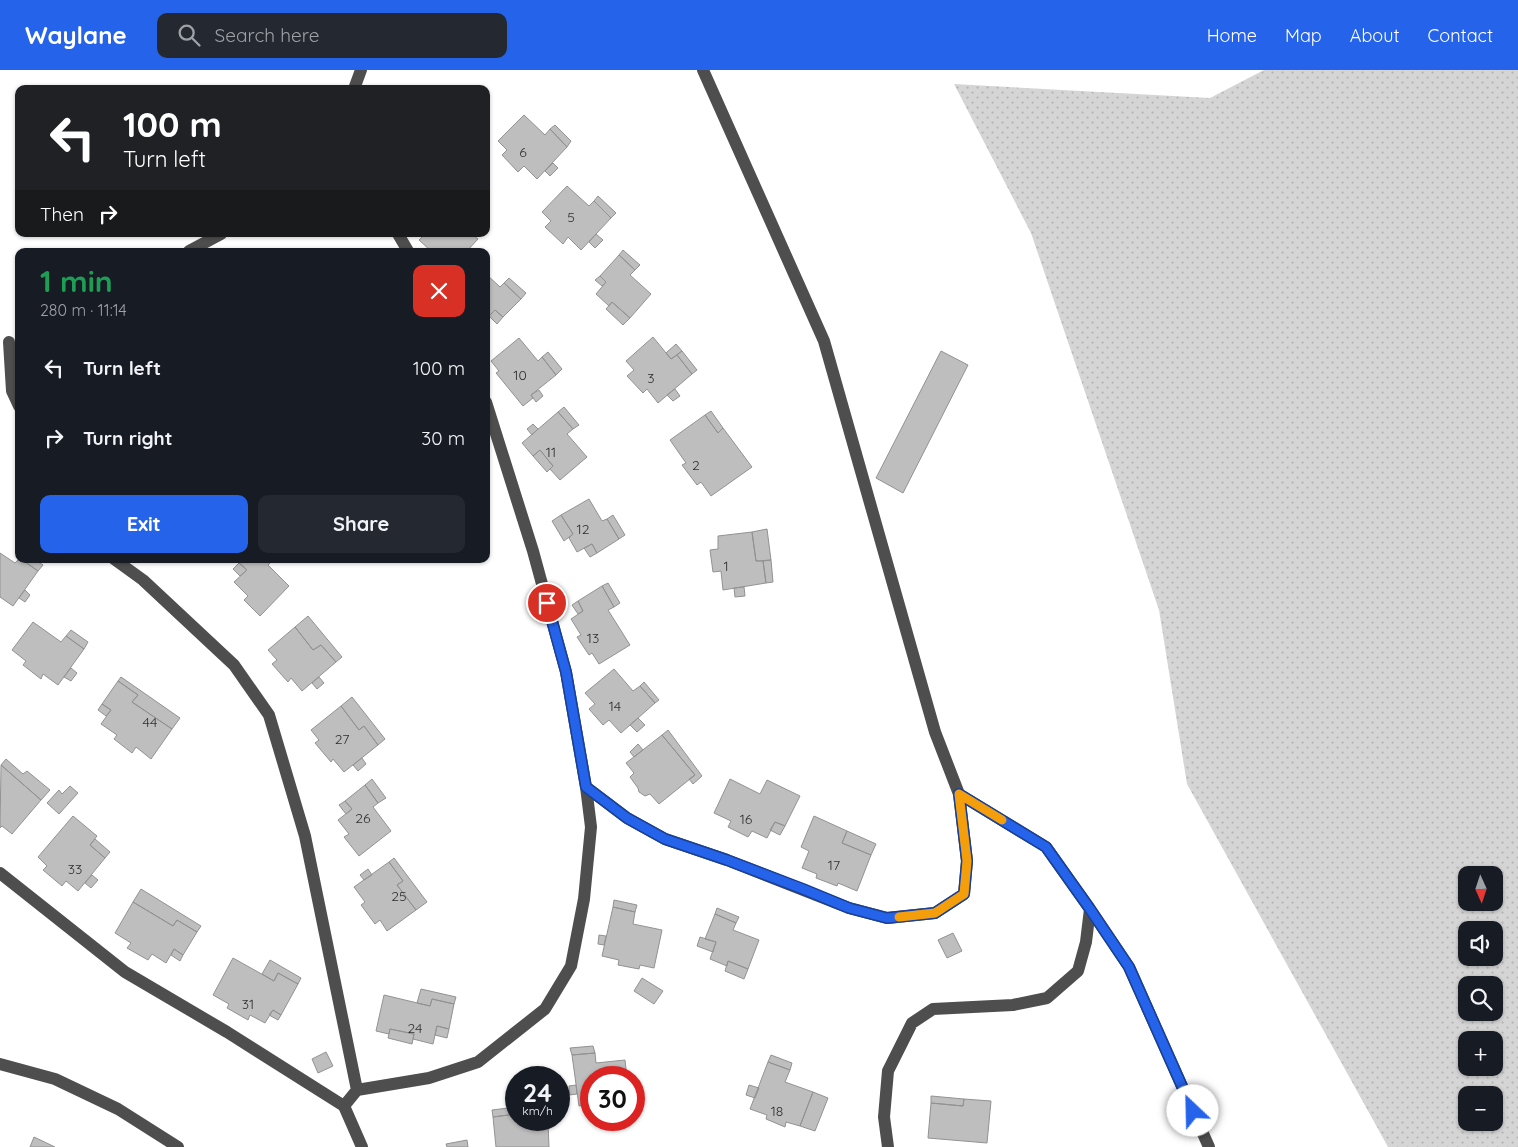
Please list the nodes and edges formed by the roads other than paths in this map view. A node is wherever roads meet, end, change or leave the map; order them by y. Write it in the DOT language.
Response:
graph roads {
  1 [pos="361,70"];
  2 [pos="703,70"];
  3 [pos="355,85"];
  4 [pos="215,237"];
  5 [pos="400,237"];
  6 [pos="195,248"];
  7 [pos="406,248"];
  8 [pos="9,340"];
  9 [pos="15,397"];
  10 [pos="490,415"];
  11 [pos="120,563"];
  12 [pos="586,787"];
  13 [pos="959,794"];
  14 [pos="0,873"];
  15 [pos="1090,909"];
  16 [pos="0,1064"];
  17 [pos="357,1090"];
  18 [pos="344,1106"];
  19 [pos="178,1147"];
  20 [pos="362,1147"];
  21 [pos="888,1147"];
  22 [pos="1209,1147"];
  1 -- 3 [label="street"];
  2 -- 13 [label="street"];
  4 -- 6 [label="street"];
  5 -- 7 [label="street"];
  8 -- 9 [label="street"];
  10 -- 12 [label="street"];
  11 -- 17 [label="street"];
  12 -- 13 [label="street"];
  12 -- 17 [label="street"];
  13 -- 15 [label="street"];
  14 -- 18 [label="street"];
  15 -- 21 [label="street"];
  15 -- 22 [label="street"];
  16 -- 19 [label="street"];
  17 -- 18 [label="street"];
  18 -- 20 [label="street"];
}
